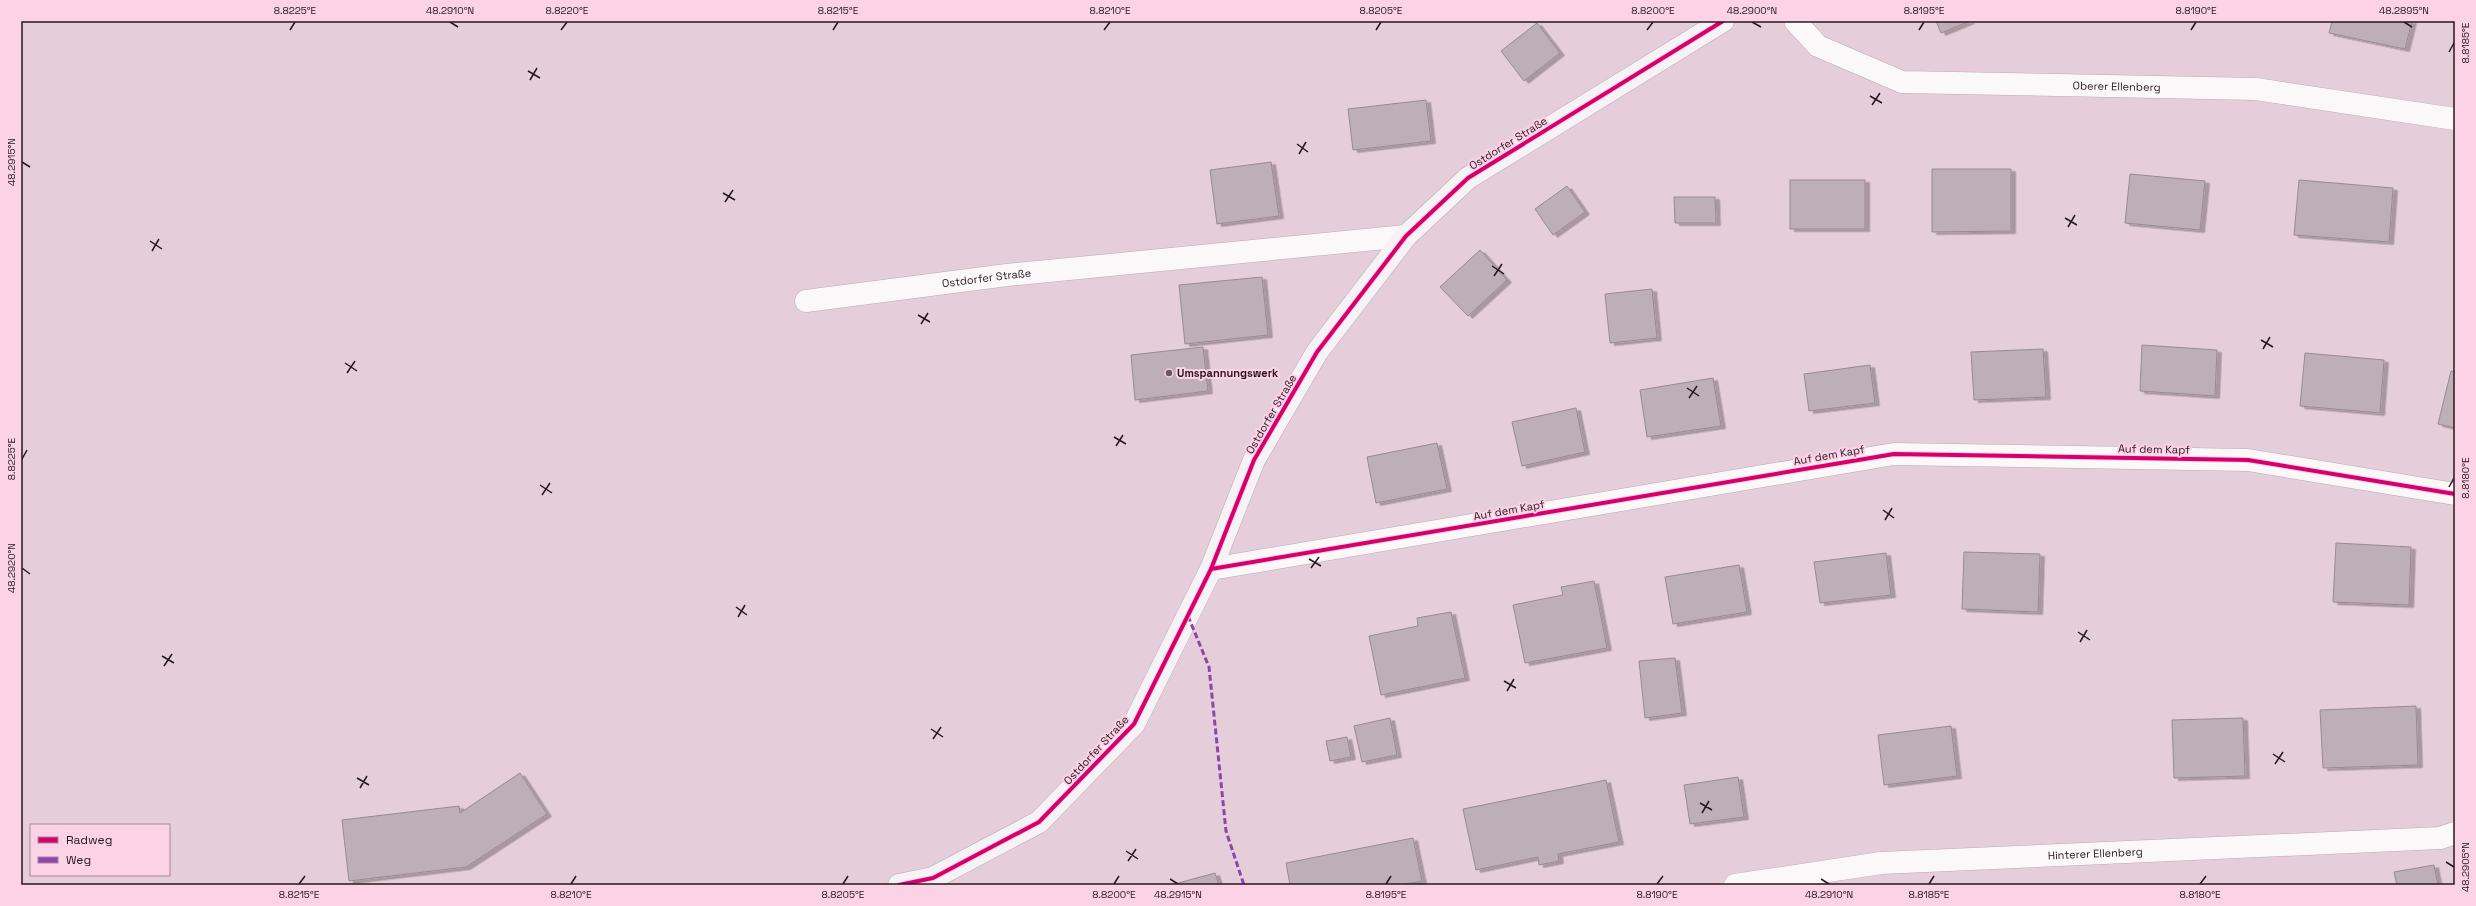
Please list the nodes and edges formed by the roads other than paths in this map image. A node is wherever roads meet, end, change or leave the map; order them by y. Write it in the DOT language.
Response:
graph roads {
  1 [pos="1723,21"];
  2 [pos="1795,21"];
  3 [pos="2455,119"];
  4 [pos="1406,236"];
  5 [pos="806,301"];
  6 [pos="2455,494"];
  7 [pos="1211,569"];
  8 [pos="2455,833"];
  9 [pos="899,885"];
  10 [pos="1735,885"];
  1 -- 4 [label="street, Ostdorfer Straße"];
  2 -- 3 [label="street, Oberer Ellenberg"];
  4 -- 5 [label="street, Ostdorfer Straße"];
  4 -- 7 [label="street, Ostdorfer Straße"];
  6 -- 7 [label="street, Auf dem Kapf"];
  7 -- 9 [label="street, Ostdorfer Straße"];
  8 -- 10 [label="street, Hinterer Ellenberg"];
}
